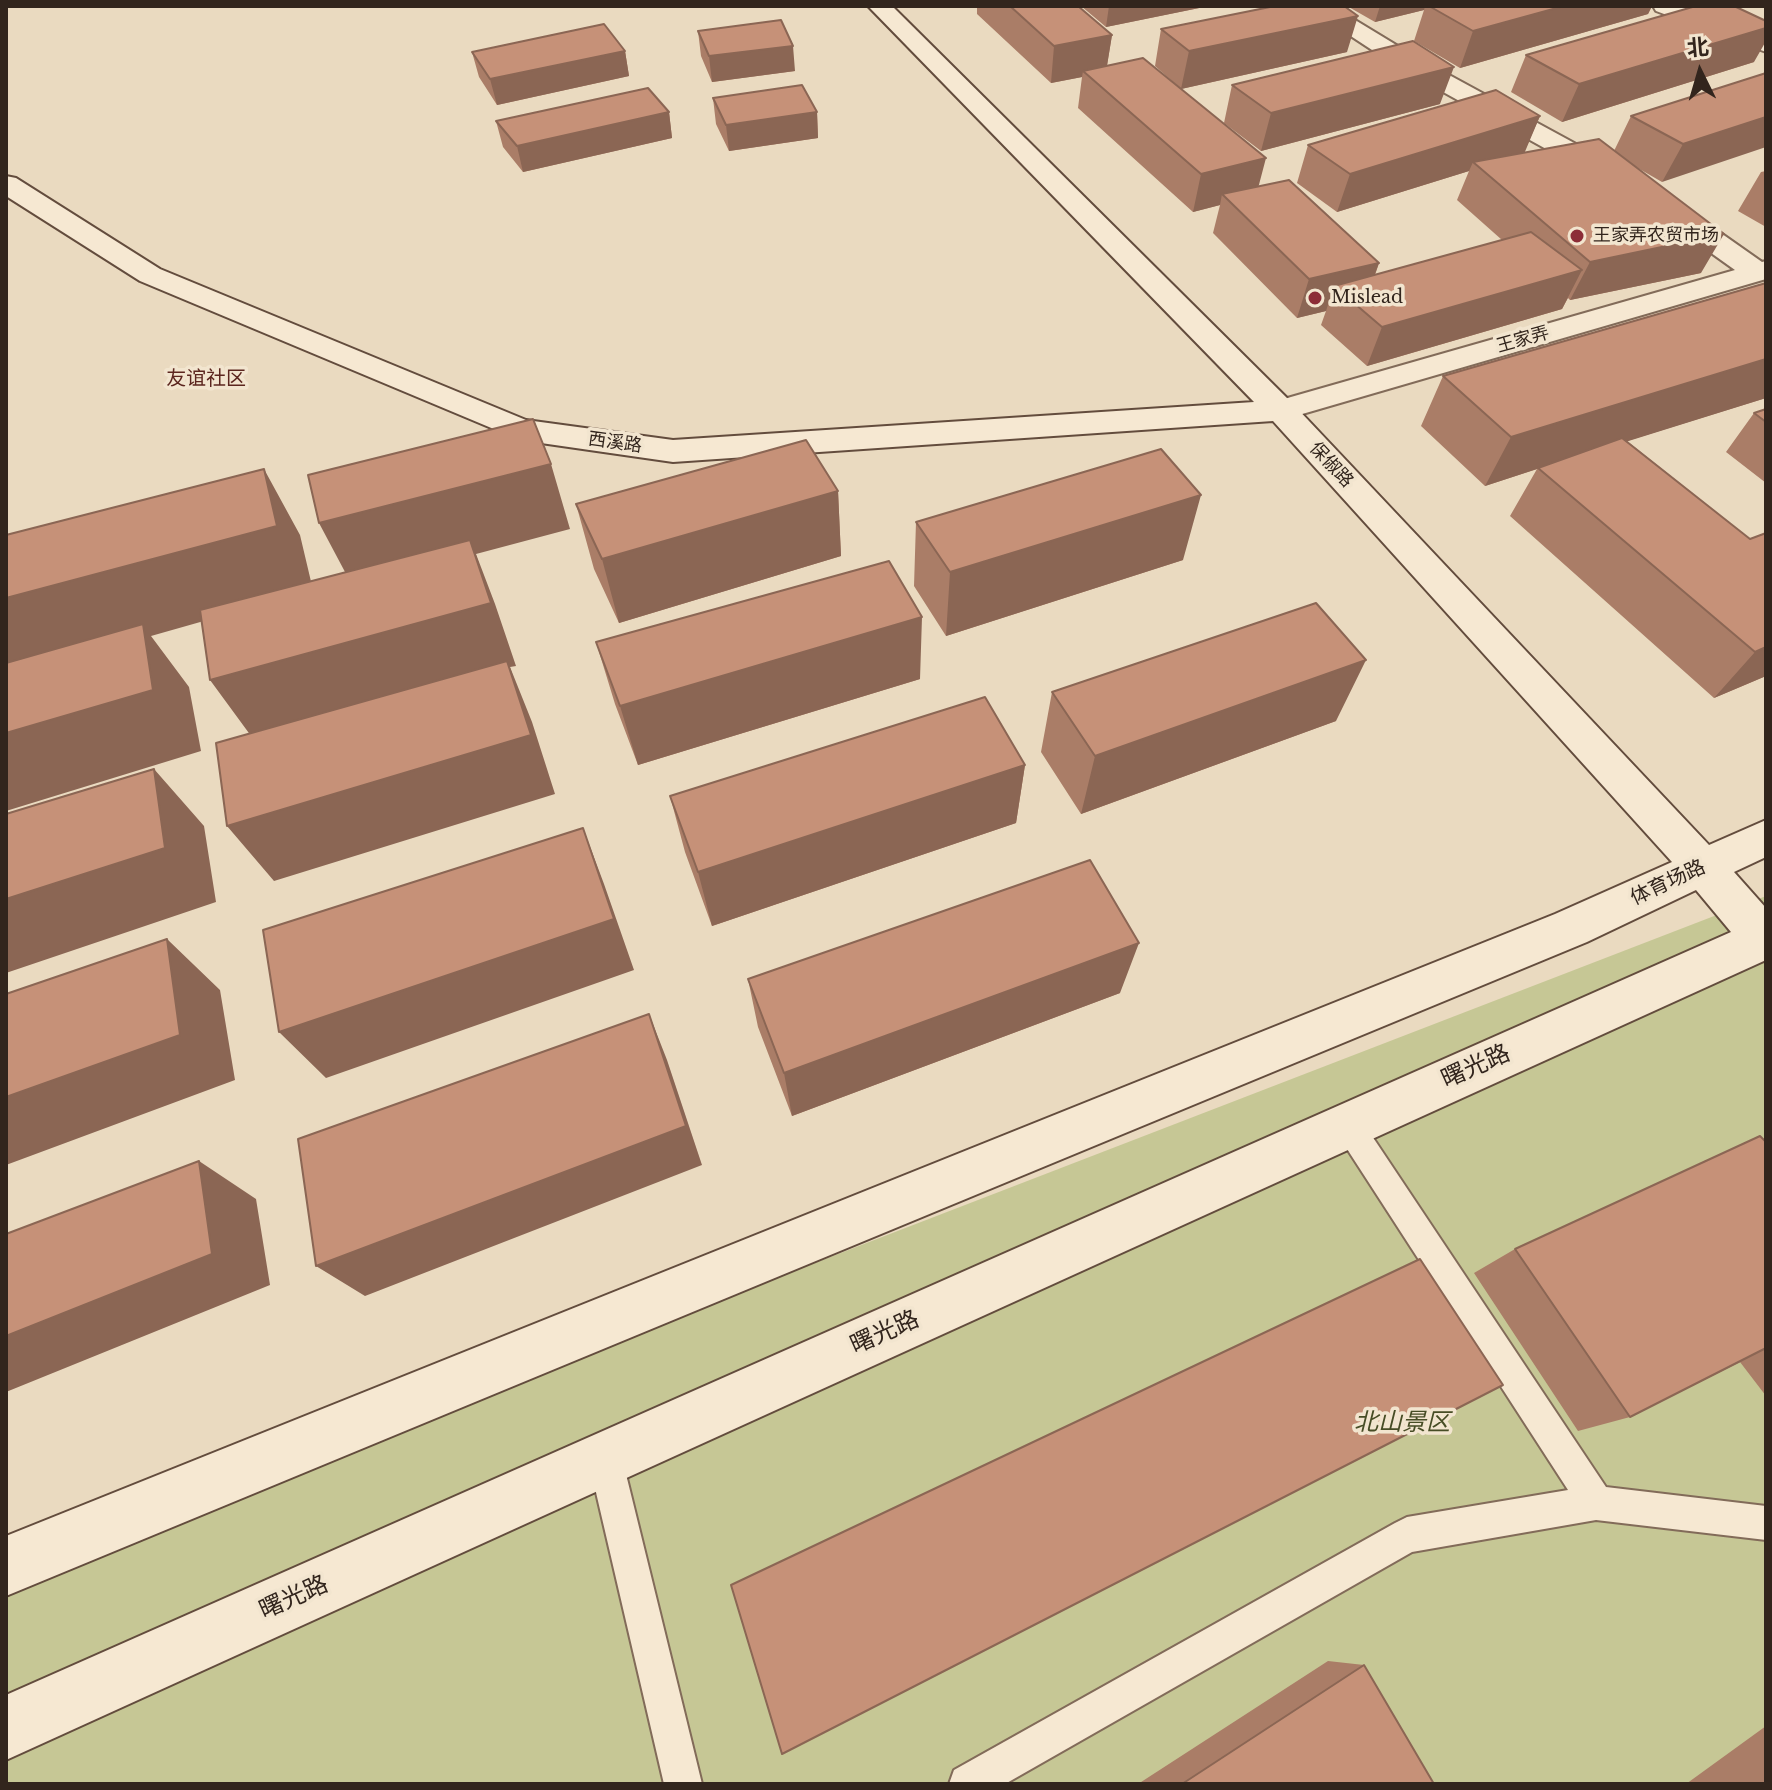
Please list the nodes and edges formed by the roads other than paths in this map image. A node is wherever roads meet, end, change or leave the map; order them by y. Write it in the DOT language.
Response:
graph roads {
  1 [pos="879,6"];
  2 [pos="1316,6"];
  3 [pos="1664,6"];
  4 [pos="1766,19"];
  5 [pos="1726,29"];
  6 [pos="1766,45"];
  7 [pos="6,184"];
  8 [pos="1761,271"];
  9 [pos="1281,410"];
  10 [pos="1766,838"];
  11 [pos="1702,867"];
  12 [pos="1765,938"];
  13 [pos="1348,1125"];
  14 [pos="605,1458"];
  15 [pos="1596,1503"];
  16 [pos="1766,1523"];
  17 [pos="6,1566"];
  18 [pos="6,1728"];
  19 [pos="683,1784"];
  20 [pos="968,1784"];
  1 -- 9 [label="main road, 保俶路"];
  2 -- 8 [label="main road"];
  3 -- 5 [label="main road"];
  4 -- 5 [label="main road"];
  5 -- 6 [label="main road"];
  7 -- 9 [label="main road, 西溪路"];
  8 -- 9 [label="main road, 王家弄"];
  9 -- 11 [label="main road, 保俶路"];
  10 -- 11 [label="main road, 体育场路"];
  11 -- 12 [label="main road, 保俶路"];
  11 -- 17 [label="main road, 体育场路"];
  12 -- 13 [label="main road, 曙光路"];
  13 -- 14 [label="main road, 曙光路"];
  13 -- 15 [label="lane"];
  14 -- 18 [label="main road, 曙光路"];
  14 -- 19 [label="lane"];
  15 -- 16 [label="lane"];
  15 -- 20 [label="lane"];
}
